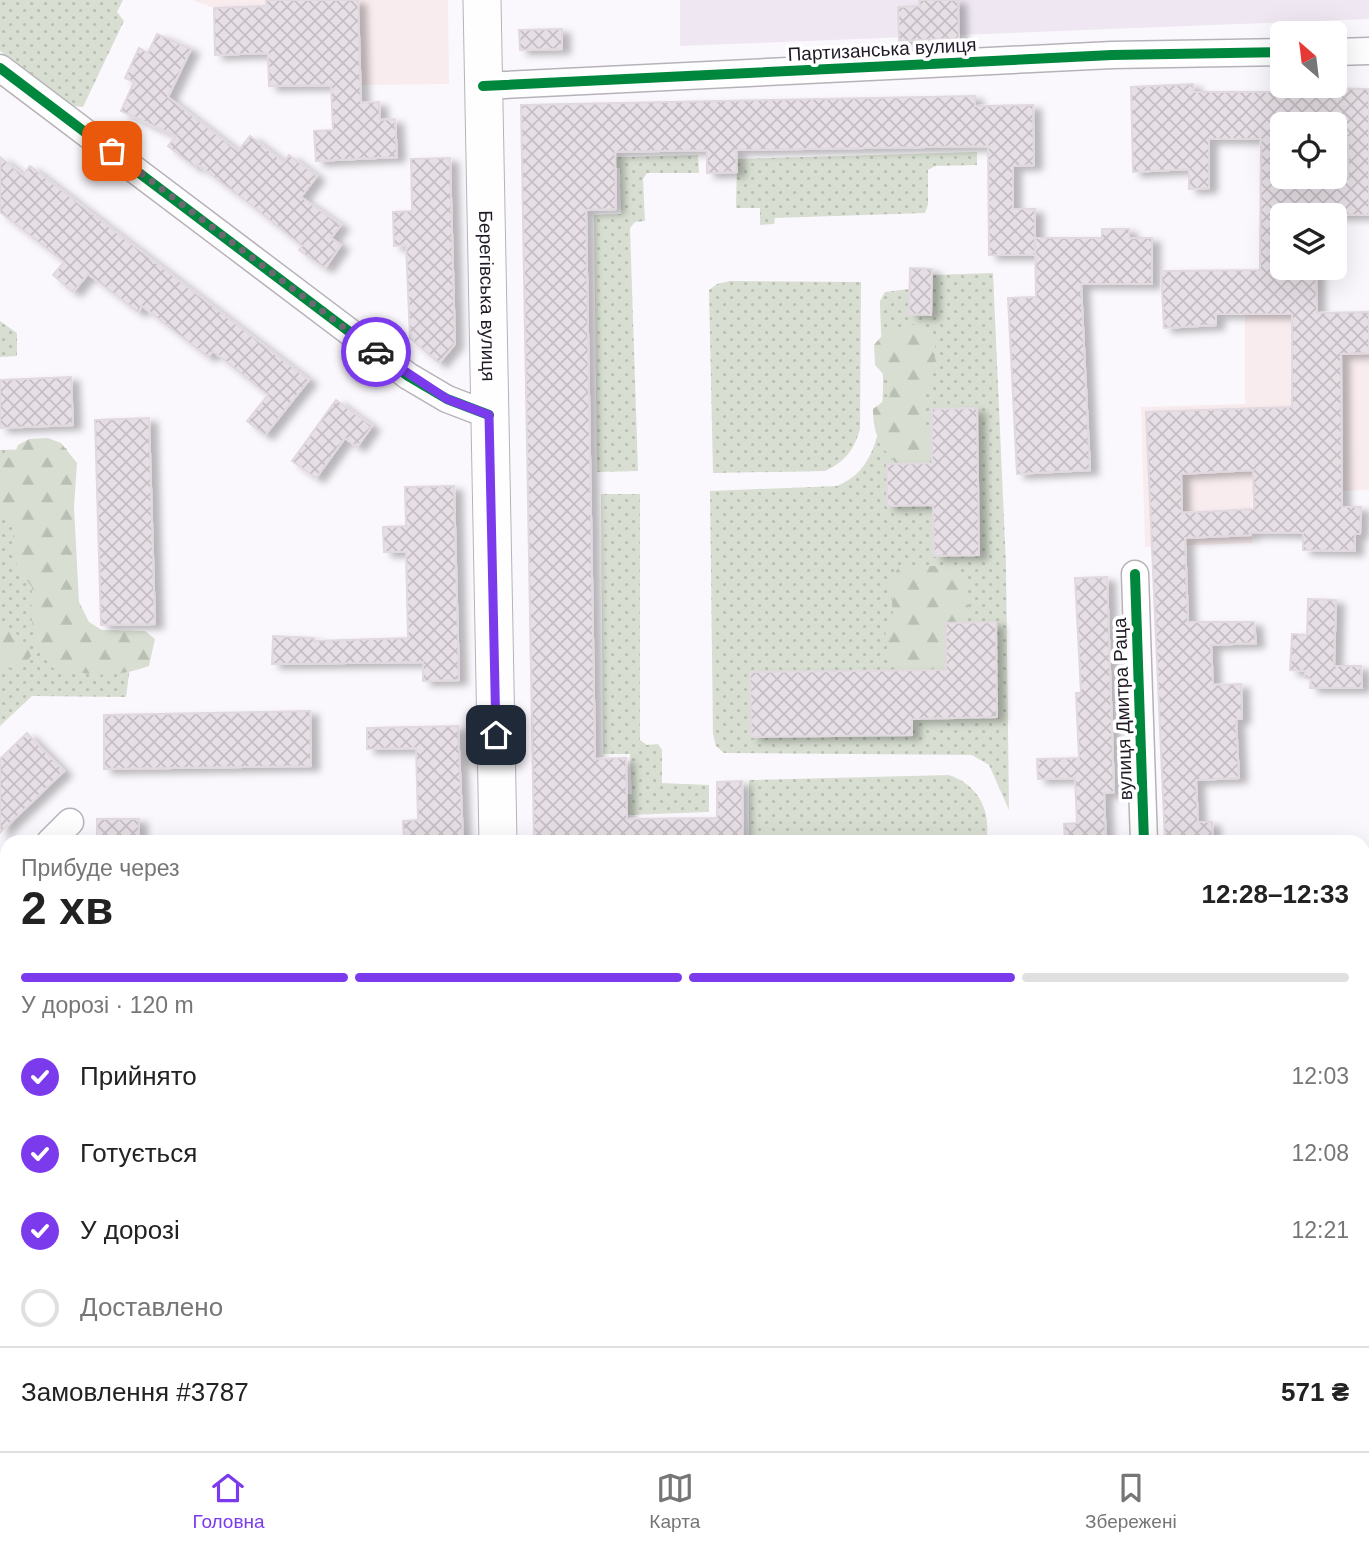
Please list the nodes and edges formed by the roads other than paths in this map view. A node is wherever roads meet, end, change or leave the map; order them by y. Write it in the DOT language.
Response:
graph roads {
  1 [pos="482,0"];
  2 [pos="1369,51"];
  3 [pos="1270,52"];
  4 [pos="1348,52"];
  5 [pos="0,68"];
  6 [pos="483,86"];
  7 [pos="489,415"];
  8 [pos="1135,574"];
  9 [pos="70,822"];
  10 [pos="57,835"];
  11 [pos="498,835"];
  12 [pos="1144,835"];
  1 -- 6 [label="main road, Берегівська вулиця"];
  2 -- 4 [label="street"];
  3 -- 6 [label="street, Партизанська вулиця"];
  5 -- 7 [label="street"];
  6 -- 7 [label="main road, Берегівська вулиця"];
  7 -- 11 [label="main road, Берегівська вулиця"];
  8 -- 12 [label="street, вулиця Дмитра Раца"];
  9 -- 10 [label="street"];
}
